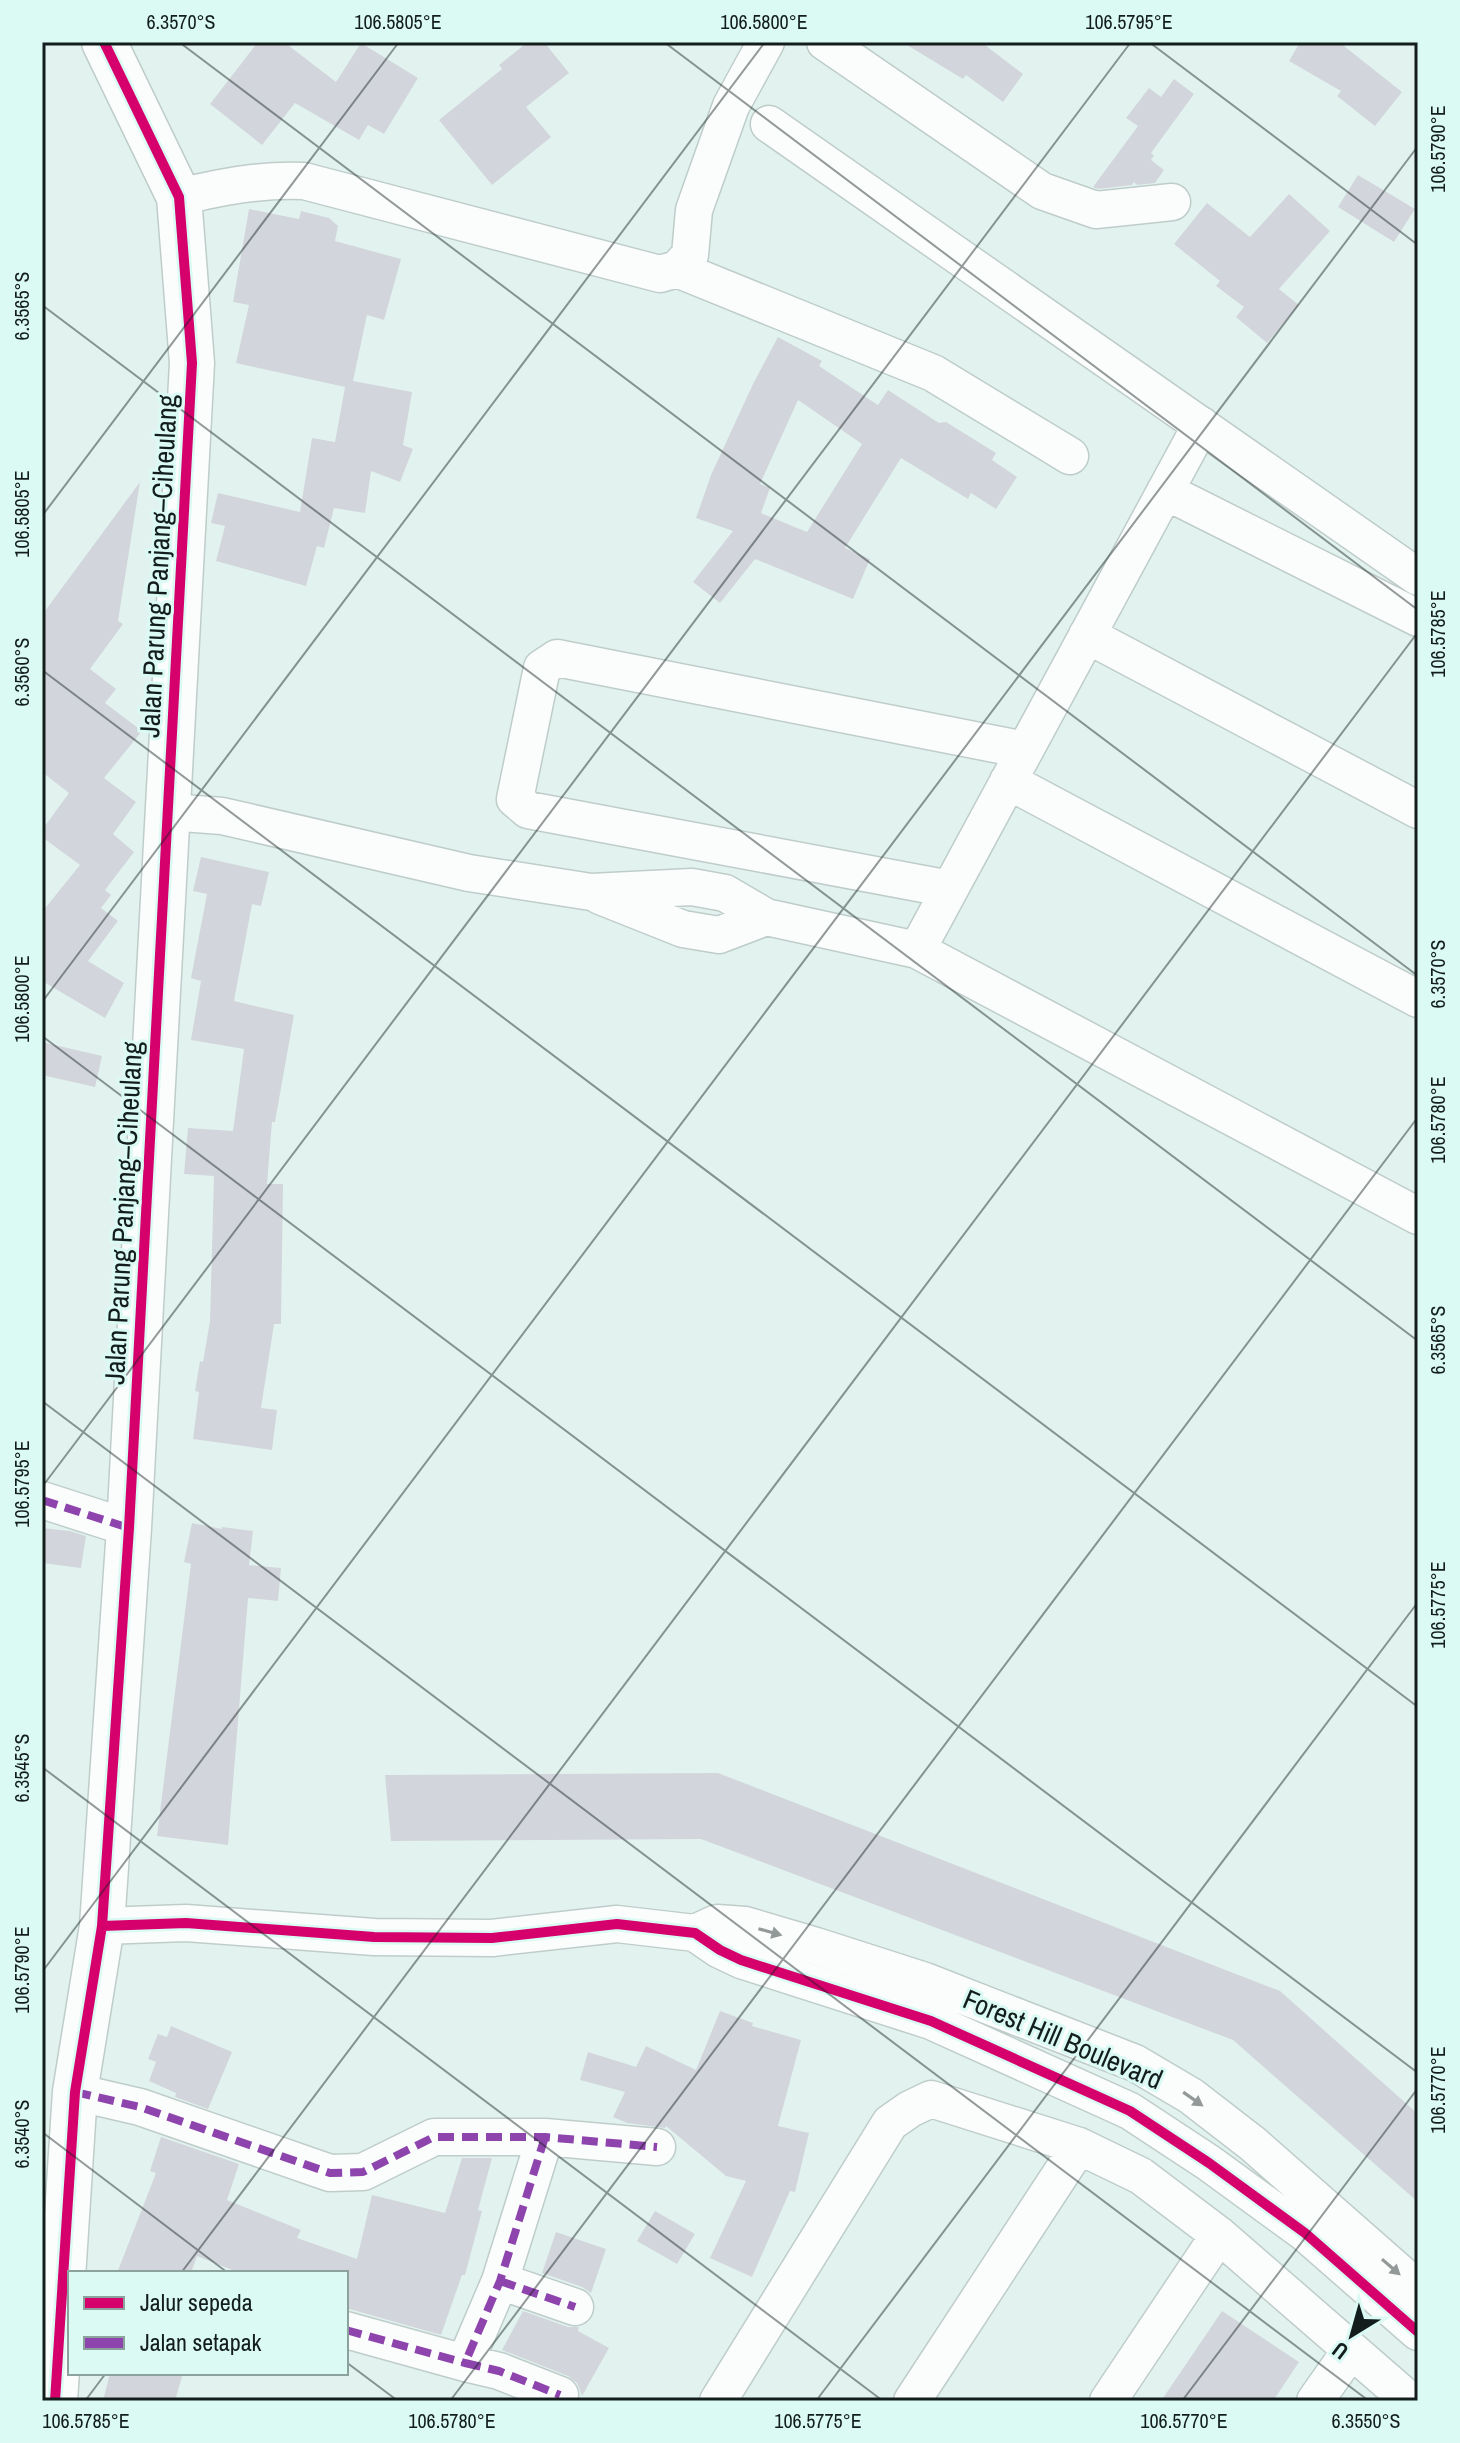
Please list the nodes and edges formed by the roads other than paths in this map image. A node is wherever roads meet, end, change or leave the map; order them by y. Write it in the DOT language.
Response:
graph roads {
  1 [pos="104,42"];
  2 [pos="766,42"];
  3 [pos="825,42"];
  4 [pos="769,124"];
  5 [pos="179,197"];
  6 [pos="1172,202"];
  7 [pos="677,269"];
  8 [pos="1201,425"];
  9 [pos="1070,456"];
  10 [pos="1165,491"];
  11 [pos="1418,577"];
  12 [pos="1418,618"];
  13 [pos="1087,635"];
  14 [pos="1025,750"];
  15 [pos="1008,781"];
  16 [pos="1418,810"];
  17 [pos="169,812"];
  18 [pos="950,889"];
  19 [pos="917,950"];
  20 [pos="1418,999"];
  21 [pos="1418,1216"];
  22 [pos="42,1500"];
  23 [pos="129,1528"];
  24 [pos="102,1926"];
  25 [pos="695,1933"];
  26 [pos="75,2092"];
  27 [pos="545,2137"];
  28 [pos="1079,2146"];
  29 [pos="657,2147"];
  30 [pos="1219,2235"];
  31 [pos="53,2261"];
  32 [pos="500,2281"];
  33 [pos="1418,2289"];
  34 [pos="575,2307"];
  35 [pos="348,2331"];
  36 [pos="1418,2332"];
  37 [pos="1351,2350"];
  38 [pos="465,2363"];
  39 [pos="560,2395"];
  40 [pos="55,2401"];
  41 [pos="718,2401"];
  42 [pos="912,2401"];
  43 [pos="1108,2401"];
  44 [pos="1315,2401"];
  45 [pos="1410,2401"];
  1 -- 5 [label="street, Jalan Parung Panjang–Ciheulang"];
  2 -- 7 [label="street"];
  3 -- 6 [label="street"];
  4 -- 8 [label="street"];
  5 -- 7 [label="street"];
  5 -- 17 [label="street, Jalan Parung Panjang–Ciheulang"];
  7 -- 9 [label="street"];
  8 -- 10 [label="street"];
  8 -- 11 [label="street"];
  10 -- 12 [label="street"];
  10 -- 13 [label="street"];
  13 -- 14 [label="street"];
  13 -- 16 [label="street"];
  14 -- 15 [label="street"];
  14 -- 18 [label="street"];
  15 -- 18 [label="street"];
  15 -- 20 [label="street"];
  17 -- 19 [label="street"];
  17 -- 23 [label="street, Jalan Parung Panjang–Ciheulang"];
  18 -- 19 [label="street"];
  19 -- 21 [label="street"];
  22 -- 23 [label="street"];
  23 -- 24 [label="street, Jalan Parung Panjang–Ciheulang"];
  24 -- 25 [label="street"];
  24 -- 26 [label="street, Jalan Parung Panjang–Ciheulang"];
  25 -- 33 [label="street, Forest Hill Boulevard, one-way"];
  25 -- 36 [label="street"];
  26 -- 27 [label="street"];
  26 -- 31 [label="street, Jalan Parung Panjang–Ciheulang"];
  27 -- 29 [label="street"];
  27 -- 32 [label="street"];
  28 -- 30 [label="street"];
  28 -- 41 [label="street"];
  28 -- 42 [label="street"];
  30 -- 37 [label="street"];
  30 -- 43 [label="street"];
  31 -- 40 [label="street, Jalan Parung Panjang–Ciheulang"];
  32 -- 34 [label="street"];
  32 -- 38 [label="street"];
  35 -- 38 [label="street"];
  37 -- 44 [label="street"];
  37 -- 45 [label="street"];
  38 -- 39 [label="street"];
}
